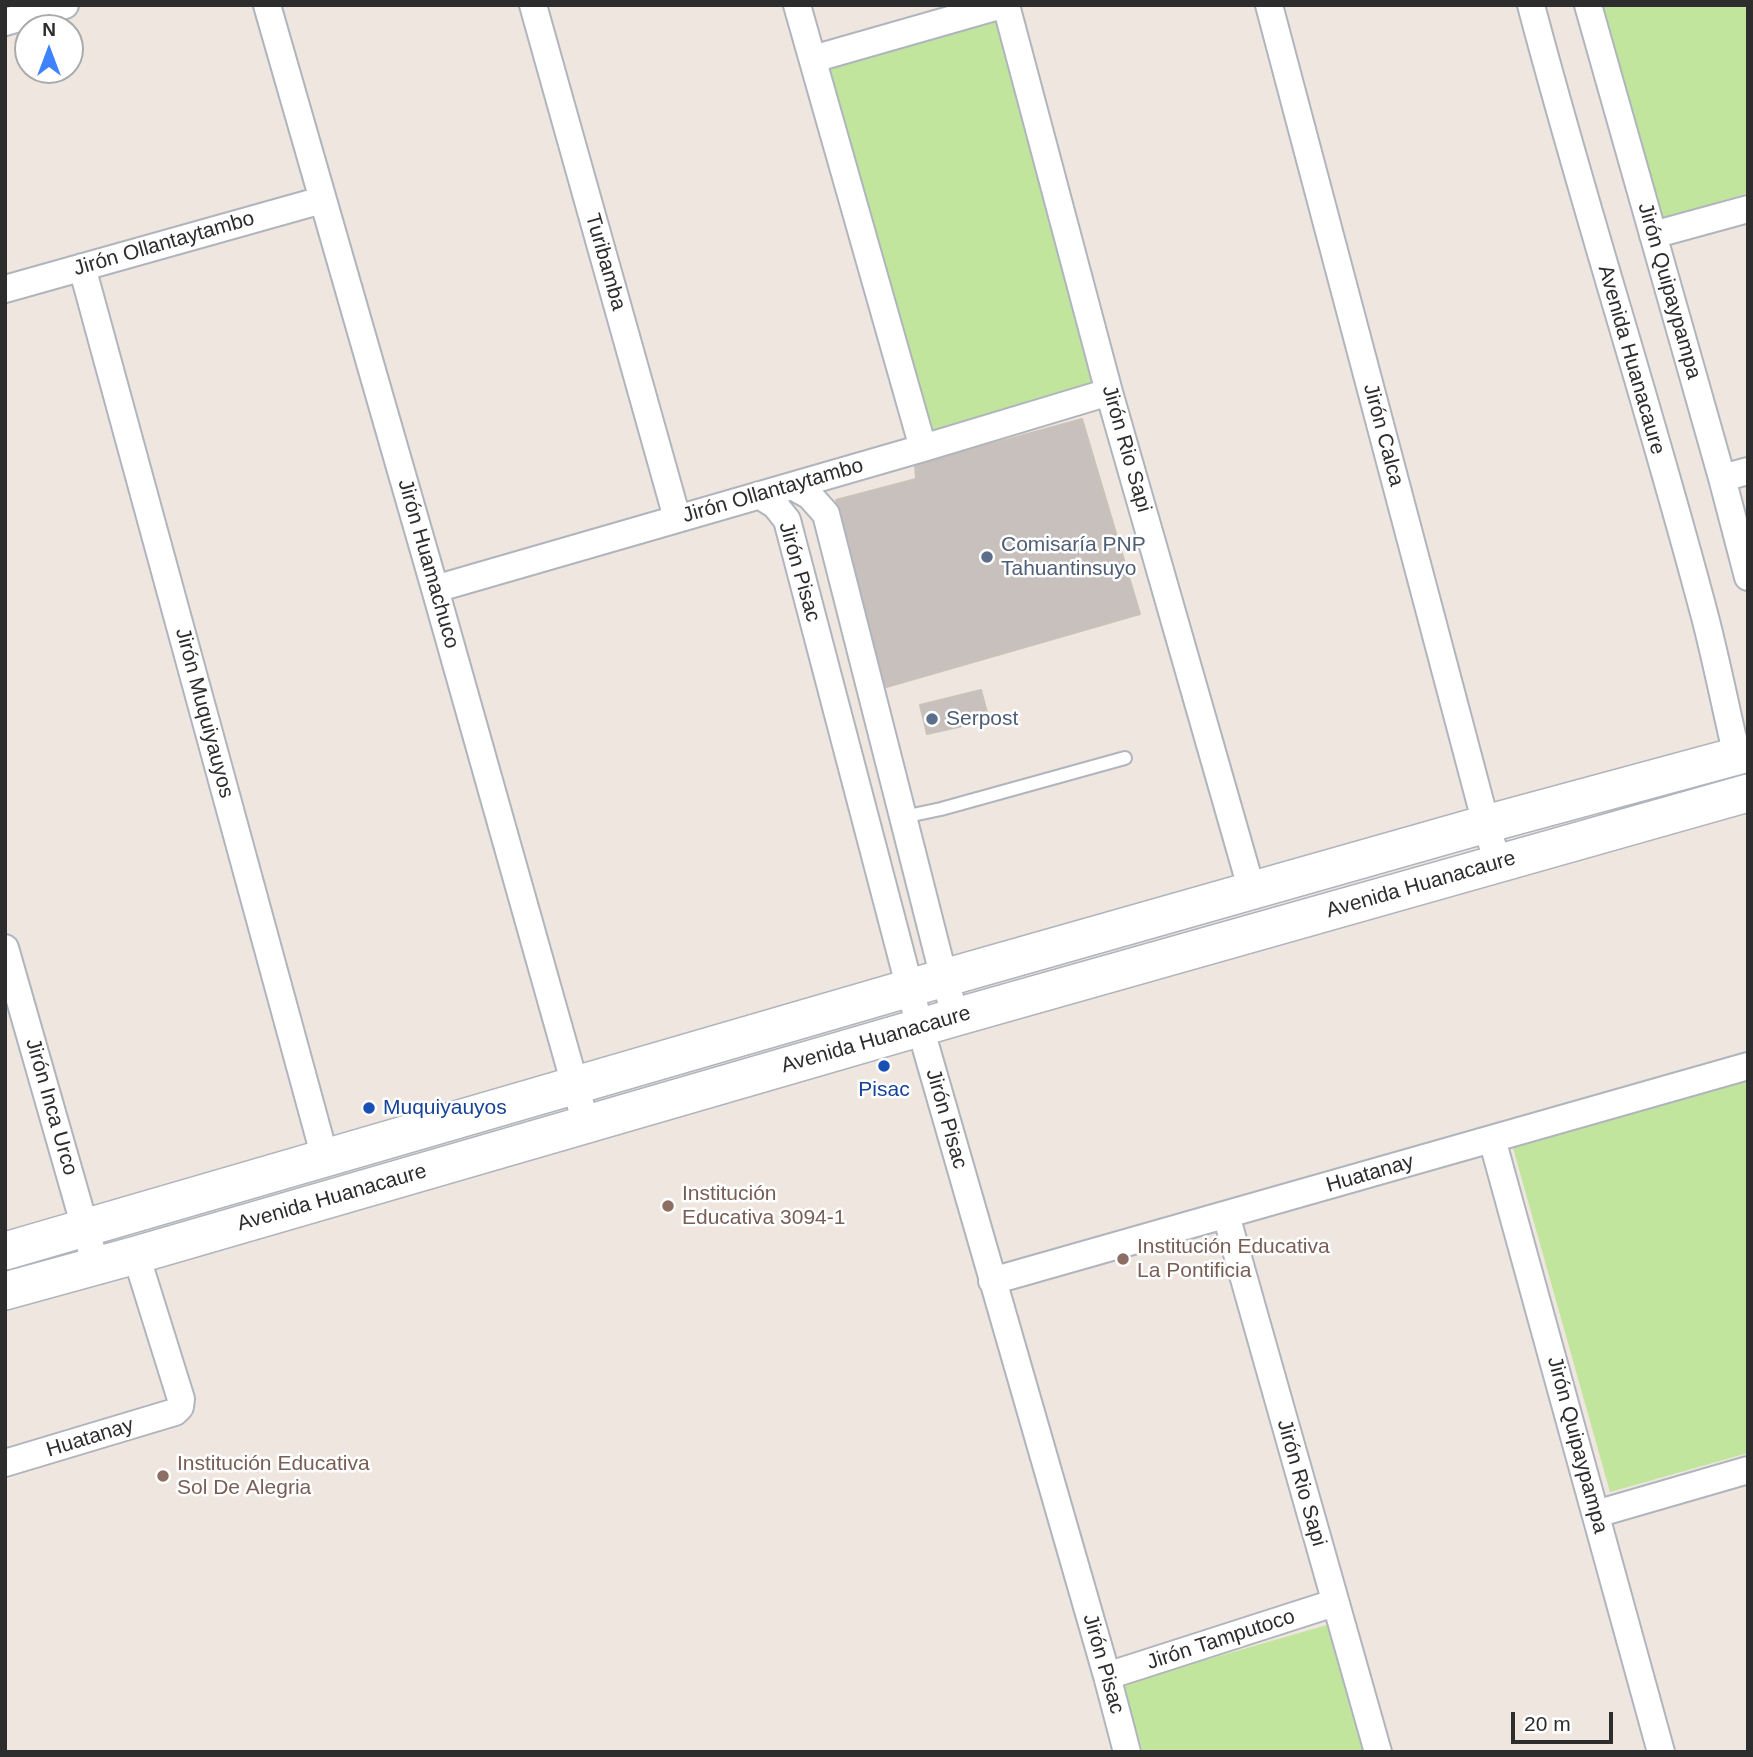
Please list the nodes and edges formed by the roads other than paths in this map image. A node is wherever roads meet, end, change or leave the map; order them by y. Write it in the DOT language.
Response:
graph roads {
  1 [pos="65,5"];
  2 [pos="267,5"];
  3 [pos="533,5"];
  4 [pos="797,5"];
  5 [pos="1004,5"];
  6 [pos="1269,5"];
  7 [pos="1531,5"];
  8 [pos="1588,5"];
  9 [pos="5,22"];
  10 [pos="813,59"];
  11 [pos="322,200"];
  12 [pos="1748,209"];
  13 [pos="1653,235"];
  14 [pos="82,267"];
  15 [pos="5,289"];
  16 [pos="1109,392"];
  17 [pos="923,448"];
  18 [pos="1748,471"];
  19 [pos="1722,478"];
  20 [pos="792,486"];
  21 [pos="759,495"];
  22 [pos="677,518"];
  23 [pos="1748,577"];
  24 [pos="435,589"];
  25 [pos="1125,758"];
  26 [pos="1745,773"];
  27 [pos="903,817"];
  28 [pos="1486,824"];
  29 [pos="1498,864"];
  30 [pos="1252,891"];
  31 [pos="7,963"];
  32 [pos="944,978"];
  33 [pos="909,988"];
  34 [pos="956,1017"];
  35 [pos="920,1027"];
  36 [pos="1748,1066"];
  37 [pos="575,1085"];
  38 [pos="586,1124"];
  39 [pos="1492,1139"];
  40 [pos="325,1158"];
  41 [pos="1226,1214"];
  42 [pos="86,1228"];
  43 [pos="5,1251"];
  44 [pos="136,1255"];
  45 [pos="96,1266"];
  46 [pos="992,1281"];
  47 [pos="5,1291"];
  48 [pos="5,1463"];
  49 [pos="1748,1470"];
  50 [pos="1596,1514"];
  51 [pos="1335,1603"];
  52 [pos="1107,1676"];
  53 [pos="1128,1752"];
  54 [pos="1378,1752"];
  55 [pos="1661,1752"];
  1 -- 9 [label="street"];
  2 -- 11 [label="street, Jirón Huamachuco"];
  3 -- 22 [label="street, Turibamba"];
  4 -- 10 [label="street"];
  5 -- 10 [label="street"];
  5 -- 16 [label="street, Jirón Rio Sapi"];
  6 -- 28 [label="street, Jirón Calca"];
  7 -- 26 [label="street, Avenida Huanacaure"];
  8 -- 13 [label="street, Jirón Quipaypampa"];
  10 -- 17 [label="street"];
  11 -- 14 [label="street, Jirón Ollantaytambo"];
  11 -- 24 [label="street, Jirón Huamachuco"];
  12 -- 13 [label="street"];
  13 -- 19 [label="street, Jirón Quipaypampa"];
  14 -- 15 [label="street, Jirón Ollantaytambo"];
  14 -- 40 [label="street, Jirón Muquiyauyos"];
  16 -- 17 [label="street, Jirón Ollantaytambo"];
  16 -- 30 [label="street, Jirón Rio Sapi"];
  17 -- 20 [label="street, Jirón Ollantaytambo"];
  18 -- 19 [label="street"];
  19 -- 23 [label="street, Jirón Quipaypampa"];
  20 -- 21 [label="street, Jirón Ollantaytambo"];
  20 -- 27 [label="street, Jirón Pisac"];
  21 -- 22 [label="street, Jirón Ollantaytambo"];
  21 -- 33 [label="street, Jirón Pisac"];
  22 -- 24 [label="street, Jirón Ollantaytambo"];
  24 -- 37 [label="street, Jirón Huamachuco"];
  25 -- 27 [label="lane"];
  26 -- 28 [label="street, Avenida Huanacaure"];
  26 -- 29 [label="street, Avenida Huanacaure"];
  27 -- 32 [label="street, Jirón Pisac"];
  28 -- 29 [label="street, Jirón Calca"];
  28 -- 30 [label="street, Avenida Huanacaure"];
  29 -- 34 [label="street, Avenida Huanacaure"];
  30 -- 32 [label="street, Avenida Huanacaure"];
  31 -- 42 [label="street, Jirón Inca Urco"];
  32 -- 33 [label="street, Avenida Huanacaure"];
  32 -- 34 [label="street, Jirón Pisac"];
  33 -- 35 [label="street, Jirón Pisac"];
  33 -- 37 [label="street, Avenida Huanacaure"];
  34 -- 35 [label="street, Avenida Huanacaure"];
  35 -- 38 [label="street, Avenida Huanacaure"];
  35 -- 46 [label="street, Jirón Pisac"];
  36 -- 39 [label="street, Huatanay"];
  37 -- 38 [label="street, Jirón Huamachuco"];
  37 -- 40 [label="street, Avenida Huanacaure"];
  38 -- 44 [label="street, Avenida Huanacaure"];
  39 -- 41 [label="street, Huatanay"];
  39 -- 50 [label="street, Jirón Quipaypampa"];
  40 -- 42 [label="street, Avenida Huanacaure"];
  41 -- 46 [label="street, Huatanay"];
  41 -- 51 [label="street, Jirón Rio Sapi"];
  42 -- 43 [label="street, Avenida Huanacaure"];
  42 -- 45 [label="street, Jirón Inca Urco"];
  44 -- 45 [label="street, Avenida Huanacaure"];
  44 -- 48 [label="street, Huatanay"];
  45 -- 47 [label="street, Avenida Huanacaure"];
  46 -- 52 [label="street, Jirón Pisac"];
  49 -- 50 [label="street"];
  50 -- 55 [label="street, Jirón Quipaypampa"];
  51 -- 52 [label="street, Jirón Tamputoco"];
  51 -- 54 [label="street, Jirón Rio Sapi"];
  52 -- 53 [label="street, Jirón Pisac"];
}
